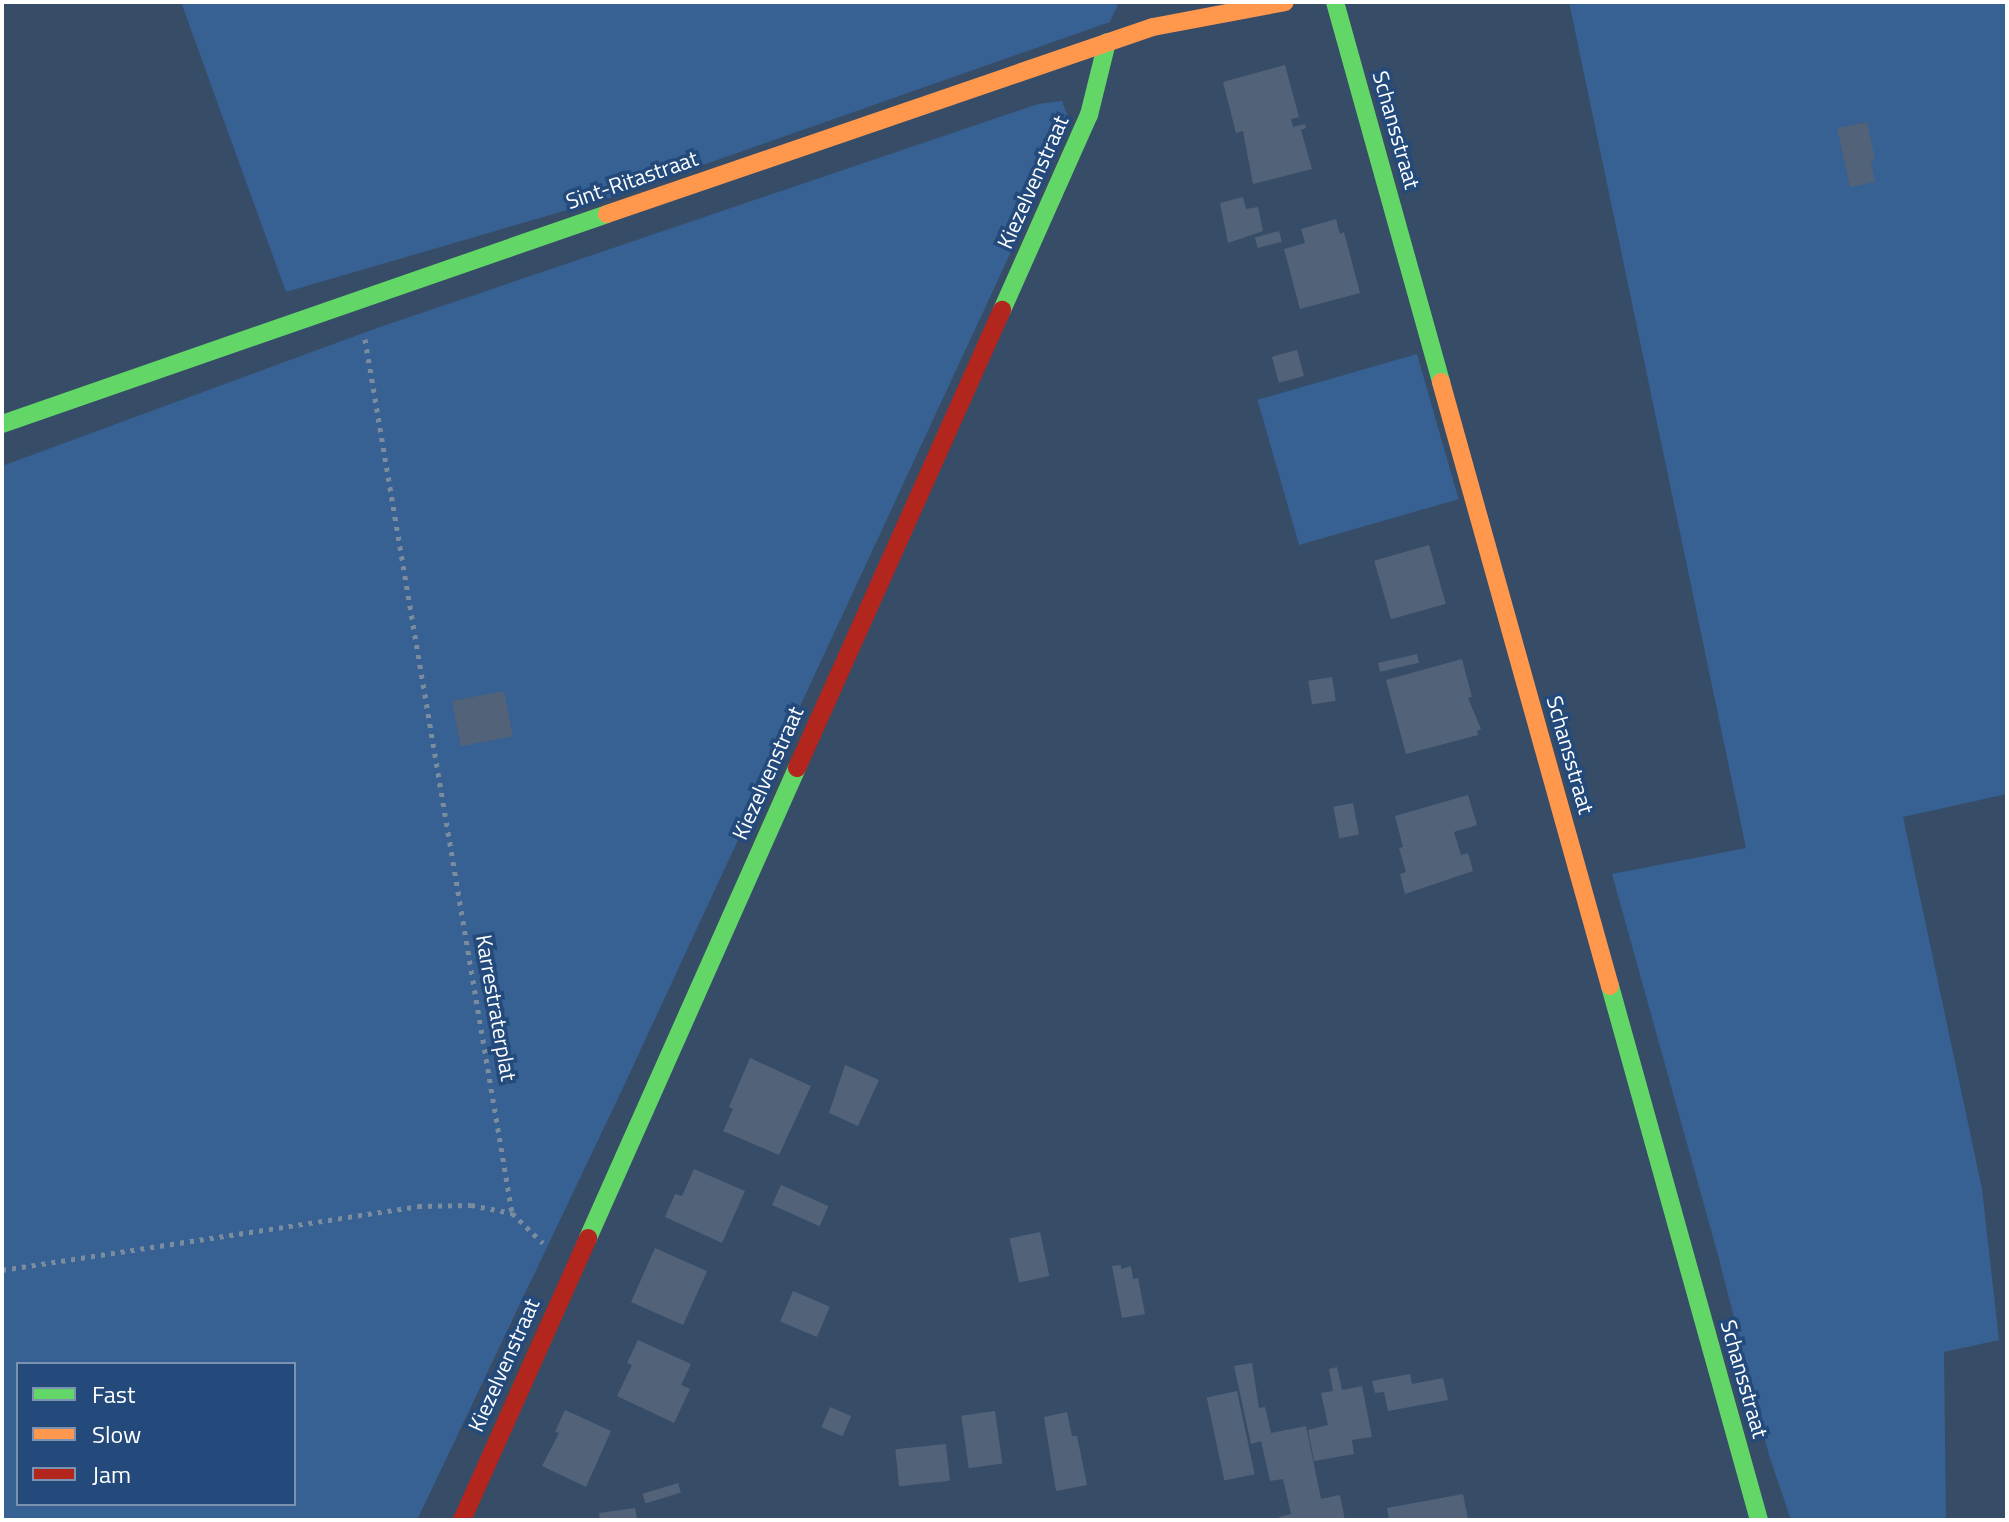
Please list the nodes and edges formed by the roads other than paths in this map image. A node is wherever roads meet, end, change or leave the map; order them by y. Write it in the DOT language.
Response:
graph roads {
  1 [pos="1285,2"];
  2 [pos="1335,2"];
  3 [pos="1107,42"];
  4 [pos="2,424"];
  5 [pos="462,1520"];
  6 [pos="1759,1520"];
  1 -- 3 [label="street, Sint-Ritastraat"];
  2 -- 6 [label="street, Schansstraat"];
  3 -- 4 [label="street, Sint-Ritastraat"];
  3 -- 5 [label="street, Kiezelvenstraat"];
}
